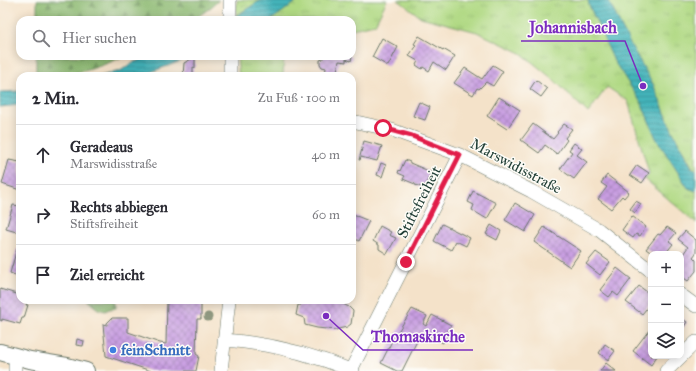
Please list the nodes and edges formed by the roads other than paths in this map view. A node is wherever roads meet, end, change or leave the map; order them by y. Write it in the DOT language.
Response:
graph roads {
  1 [pos="230,60"];
  2 [pos="230,72"];
  3 [pos="356,122"];
  4 [pos="460,155"];
  5 [pos="648,269"];
  6 [pos="684,297"];
  7 [pos="228,304"];
  8 [pos="696,306"];
  9 [pos="224,340"];
  10 [pos="696,342"];
  11 [pos="0,352"];
  12 [pos="21,362"];
  13 [pos="56,371"];
  14 [pos="86,371"];
  15 [pos="221,371"];
  16 [pos="352,371"];
  17 [pos="666,371"];
  1 -- 2 [label="street"];
  3 -- 4 [label="street, Marswidisstraße"];
  4 -- 5 [label="street, Marswidisstraße"];
  4 -- 16 [label="street, Stiftsfreiheit"];
  6 -- 8 [label="street"];
  7 -- 9 [label="street"];
  9 -- 15 [label="street"];
  9 -- 16 [label="street"];
  10 -- 17 [label="street"];
  11 -- 12 [label="main road"];
  12 -- 13 [label="main road"];
  12 -- 14 [label="main road"];
}
